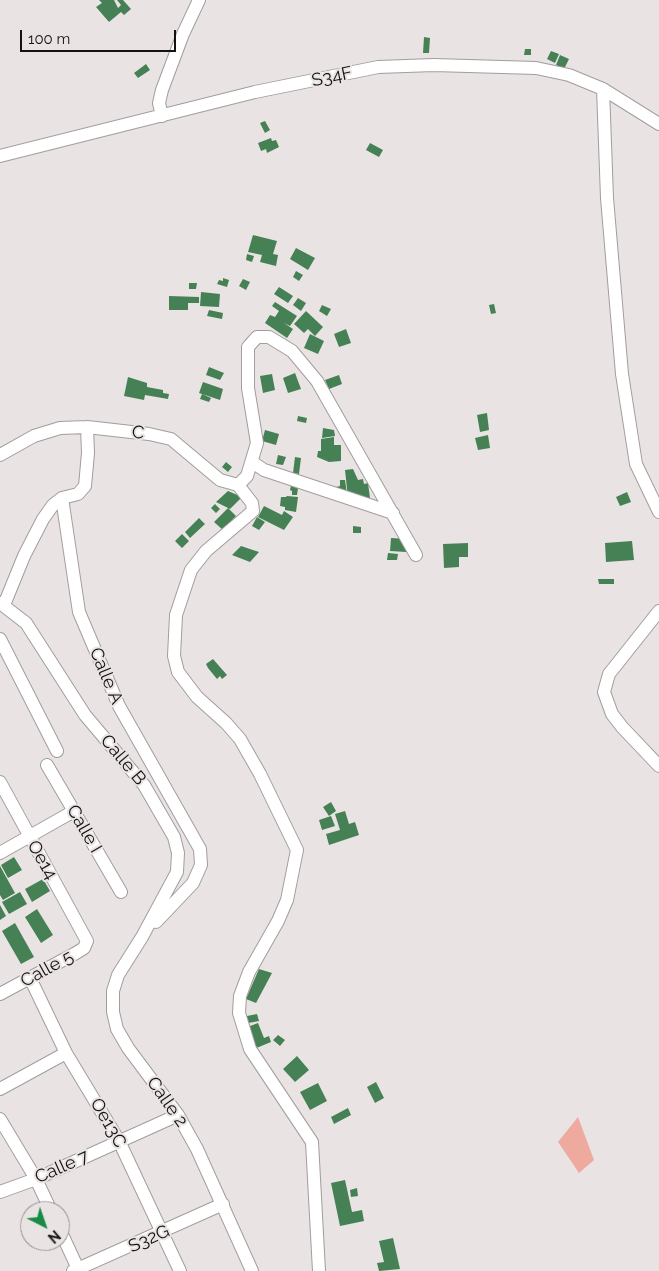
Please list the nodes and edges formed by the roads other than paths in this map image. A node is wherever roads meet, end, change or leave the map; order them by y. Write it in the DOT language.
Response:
graph roads {
  1 [pos="198,0"];
  2 [pos="603,89"];
  3 [pos="162,116"];
  4 [pos="659,124"];
  5 [pos="0,156"];
  6 [pos="87,427"];
  7 [pos="0,454"];
  8 [pos="252,462"];
  9 [pos="238,485"];
  10 [pos="62,498"];
  11 [pos="659,512"];
  12 [pos="393,513"];
  13 [pos="416,555"];
  14 [pos="2,604"];
  15 [pos="659,611"];
  16 [pos="0,639"];
  17 [pos="57,751"];
  18 [pos="47,765"];
  19 [pos="659,766"];
  20 [pos="0,782"];
  21 [pos="74,811"];
  22 [pos="28,837"];
  23 [pos="0,853"];
  24 [pos="121,892"];
  25 [pos="87,937"];
  26 [pos="142,937"];
  27 [pos="30,978"];
  28 [pos="0,994"];
  29 [pos="66,1053"];
  30 [pos="0,1089"];
  31 [pos="178,1115"];
  32 [pos="0,1119"];
  33 [pos="120,1141"];
  34 [pos="36,1179"];
  35 [pos="0,1192"];
  36 [pos="46,1201"];
  37 [pos="223,1204"];
  38 [pos="162,1232"];
  39 [pos="69,1251"];
  40 [pos="77,1270"];
  41 [pos="180,1271"];
  42 [pos="252,1271"];
  43 [pos="319,1271"];
  1 -- 3 [label="street"];
  2 -- 3 [label="street, S34F"];
  2 -- 4 [label="street, S34F"];
  2 -- 11 [label="street"];
  3 -- 5 [label="street, S34F"];
  6 -- 7 [label="street, C"];
  6 -- 9 [label="street, C"];
  6 -- 10 [label="street"];
  8 -- 9 [label="street"];
  8 -- 12 [label="street"];
  8 -- 12 [label="street"];
  9 -- 43 [label="street"];
  10 -- 14 [label="street"];
  10 -- 26 [label="street, Calle A"];
  12 -- 13 [label="street"];
  14 -- 26 [label="street, Calle B"];
  15 -- 19 [label="street"];
  16 -- 17 [label="street"];
  18 -- 21 [label="street, Calle I"];
  20 -- 22 [label="street, Oe14"];
  21 -- 22 [label="street"];
  21 -- 24 [label="street, Calle I"];
  22 -- 23 [label="street"];
  22 -- 25 [label="street, Oe14"];
  25 -- 27 [label="street, Calle 5"];
  26 -- 31 [label="street, Calle 2"];
  27 -- 28 [label="street, Calle 5"];
  27 -- 29 [label="street, Oe13C"];
  29 -- 30 [label="street"];
  29 -- 33 [label="street, Oe13C"];
  31 -- 33 [label="street, Calle 7"];
  31 -- 37 [label="street, Calle 2"];
  32 -- 34 [label="street"];
  33 -- 34 [label="street, Calle 7"];
  33 -- 38 [label="street, Oe13C"];
  34 -- 35 [label="street, Calle 7"];
  34 -- 36 [label="street"];
  37 -- 38 [label="street, S32G"];
  37 -- 42 [label="street, Calle 2"];
  38 -- 40 [label="street, S32G"];
  38 -- 41 [label="street, Oe13C"];
  39 -- 40 [label="street"];
}
